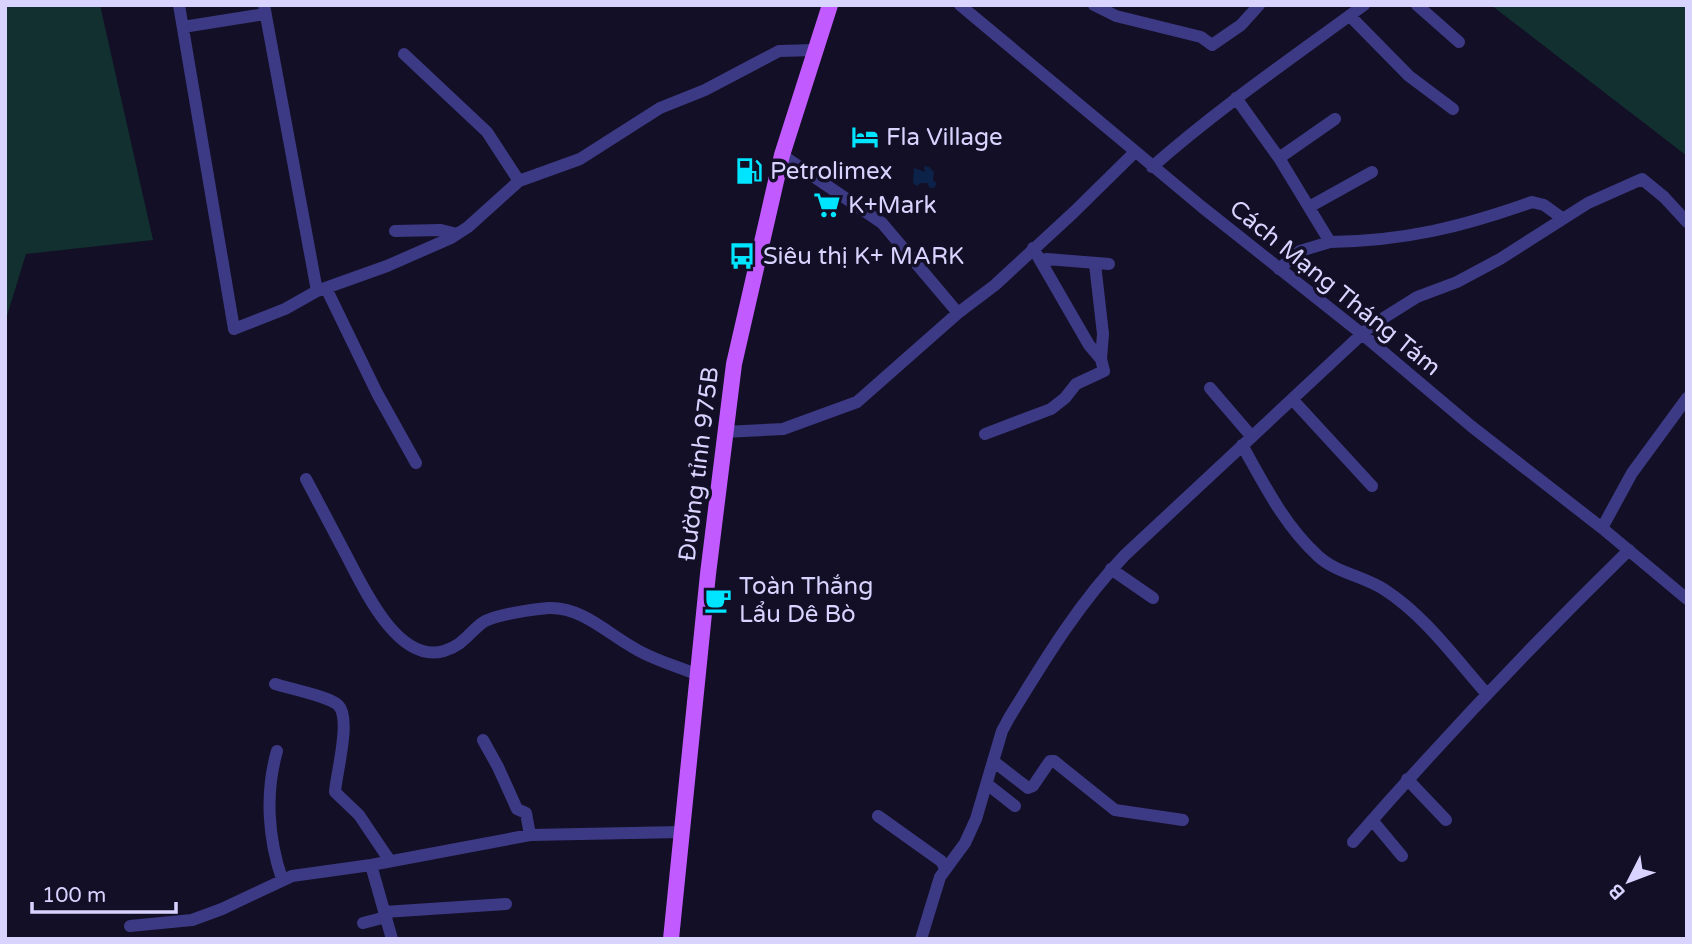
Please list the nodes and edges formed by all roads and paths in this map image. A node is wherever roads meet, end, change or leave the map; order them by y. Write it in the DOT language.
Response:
graph roads {
  1 [pos="179,5"];
  2 [pos="830,5"];
  3 [pos="960,5"];
  4 [pos="1094,5"];
  5 [pos="1259,5"];
  6 [pos="1364,5"];
  7 [pos="1417,5"];
  8 [pos="265,10"];
  9 [pos="1350,16"];
  10 [pos="183,27"];
  11 [pos="1459,42"];
  12 [pos="815,50"];
  13 [pos="404,54"];
  14 [pos="1236,98"];
  15 [pos="1453,109"];
  16 [pos="1335,119"];
  17 [pos="1135,152"];
  18 [pos="782,155"];
  19 [pos="1279,158"];
  20 [pos="1152,167"];
  21 [pos="1372,172"];
  22 [pos="519,181"];
  23 [pos="1309,207"];
  24 [pos="1562,218"];
  25 [pos="1687,222"];
  26 [pos="395,231"];
  27 [pos="457,234"];
  28 [pos="1330,242"];
  29 [pos="1033,248"];
  30 [pos="1041,260"];
  31 [pos="1279,269"];
  32 [pos="322,289"];
  33 [pos="958,313"];
  34 [pos="1362,334"];
  35 [pos="1101,359"];
  36 [pos="1210,388"];
  37 [pos="1687,398"];
  38 [pos="1292,399"];
  39 [pos="724,432"];
  40 [pos="985,434"];
  41 [pos="1247,441"];
  42 [pos="416,463"];
  43 [pos="306,479"];
  44 [pos="1372,486"];
  45 [pos="1602,528"];
  46 [pos="1629,550"];
  47 [pos="1111,569"];
  48 [pos="1687,582"];
  49 [pos="1683,596"];
  50 [pos="1153,598"];
  51 [pos="698,675"];
  52 [pos="275,684"];
  53 [pos="1486,693"];
  54 [pos="483,740"];
  55 [pos="277,751"];
  56 [pos="993,761"];
  57 [pos="1407,779"];
  58 [pos="987,784"];
  59 [pos="1015,806"];
  60 [pos="878,816"];
  61 [pos="1183,820"];
  62 [pos="1372,820"];
  63 [pos="1446,820"];
  64 [pos="682,832"];
  65 [pos="530,835"];
  66 [pos="1353,842"];
  67 [pos="1402,856"];
  68 [pos="390,861"];
  69 [pos="371,865"];
  70 [pos="945,868"];
  71 [pos="282,879"];
  72 [pos="506,904"];
  73 [pos="385,915"];
  74 [pos="363,923"];
  75 [pos="130,926"];
  76 [pos="392,939"];
  77 [pos="671,939"];
  78 [pos="921,939"];
  1 -- 10 [label="street"];
  2 -- 12 [label="main road, Đường tỉnh 975B"];
  3 -- 17 [label="street, Cách Mạng Tháng Tám"];
  4 -- 5 [label="street"];
  6 -- 9 [label="street"];
  7 -- 11 [label="street"];
  8 -- 10 [label="street"];
  8 -- 32 [label="street"];
  9 -- 14 [label="street"];
  9 -- 15 [label="street"];
  10 -- 32 [label="street"];
  12 -- 18 [label="main road, Đường tỉnh 975B"];
  12 -- 22 [label="street"];
  13 -- 22 [label="street"];
  14 -- 19 [label="street"];
  14 -- 20 [label="street"];
  16 -- 19 [label="street"];
  17 -- 20 [label="street, Cách Mạng Tháng Tám"];
  17 -- 29 [label="street"];
  18 -- 33 [label="street"];
  18 -- 39 [label="main road, Đường tỉnh 975B"];
  19 -- 23 [label="street"];
  20 -- 31 [label="street, Cách Mạng Tháng Tám"];
  21 -- 23 [label="street"];
  22 -- 27 [label="street"];
  23 -- 28 [label="street"];
  24 -- 25 [label="street"];
  24 -- 28 [label="street"];
  24 -- 34 [label="street"];
  26 -- 27 [label="street"];
  27 -- 32 [label="street"];
  28 -- 31 [label="street"];
  29 -- 30 [label="street"];
  29 -- 33 [label="street"];
  30 -- 35 [label="street"];
  30 -- 35 [label="street"];
  31 -- 34 [label="street, Cách Mạng Tháng Tám"];
  32 -- 42 [label="street"];
  33 -- 39 [label="street"];
  34 -- 38 [label="street"];
  34 -- 45 [label="street, Cách Mạng Tháng Tám"];
  35 -- 40 [label="street"];
  36 -- 41 [label="street"];
  37 -- 45 [label="street"];
  38 -- 41 [label="street"];
  38 -- 44 [label="street"];
  39 -- 51 [label="main road, Đường tỉnh 975B"];
  41 -- 47 [label="street"];
  41 -- 53 [label="street"];
  43 -- 51 [label="street"];
  45 -- 46 [label="street, Cách Mạng Tháng Tám"];
  46 -- 49 [label="street, Cách Mạng Tháng Tám"];
  46 -- 53 [label="street"];
  47 -- 50 [label="street"];
  47 -- 56 [label="street"];
  48 -- 49 [label="street"];
  51 -- 64 [label="main road, Đường tỉnh 975B"];
  52 -- 68 [label="street"];
  53 -- 57 [label="street"];
  54 -- 65 [label="street"];
  55 -- 71 [label="street"];
  56 -- 58 [label="street"];
  56 -- 61 [label="street"];
  57 -- 62 [label="street"];
  57 -- 63 [label="street"];
  58 -- 59 [label="street"];
  58 -- 70 [label="street"];
  60 -- 70 [label="street"];
  62 -- 66 [label="street"];
  62 -- 67 [label="street"];
  64 -- 65 [label="street"];
  64 -- 77 [label="main road, Đường tỉnh 975B"];
  65 -- 68 [label="street"];
  68 -- 69 [label="street"];
  69 -- 71 [label="street"];
  69 -- 73 [label="street"];
  70 -- 78 [label="street"];
  71 -- 75 [label="street"];
  72 -- 73 [label="street"];
  73 -- 74 [label="street"];
  73 -- 76 [label="street"];
}
